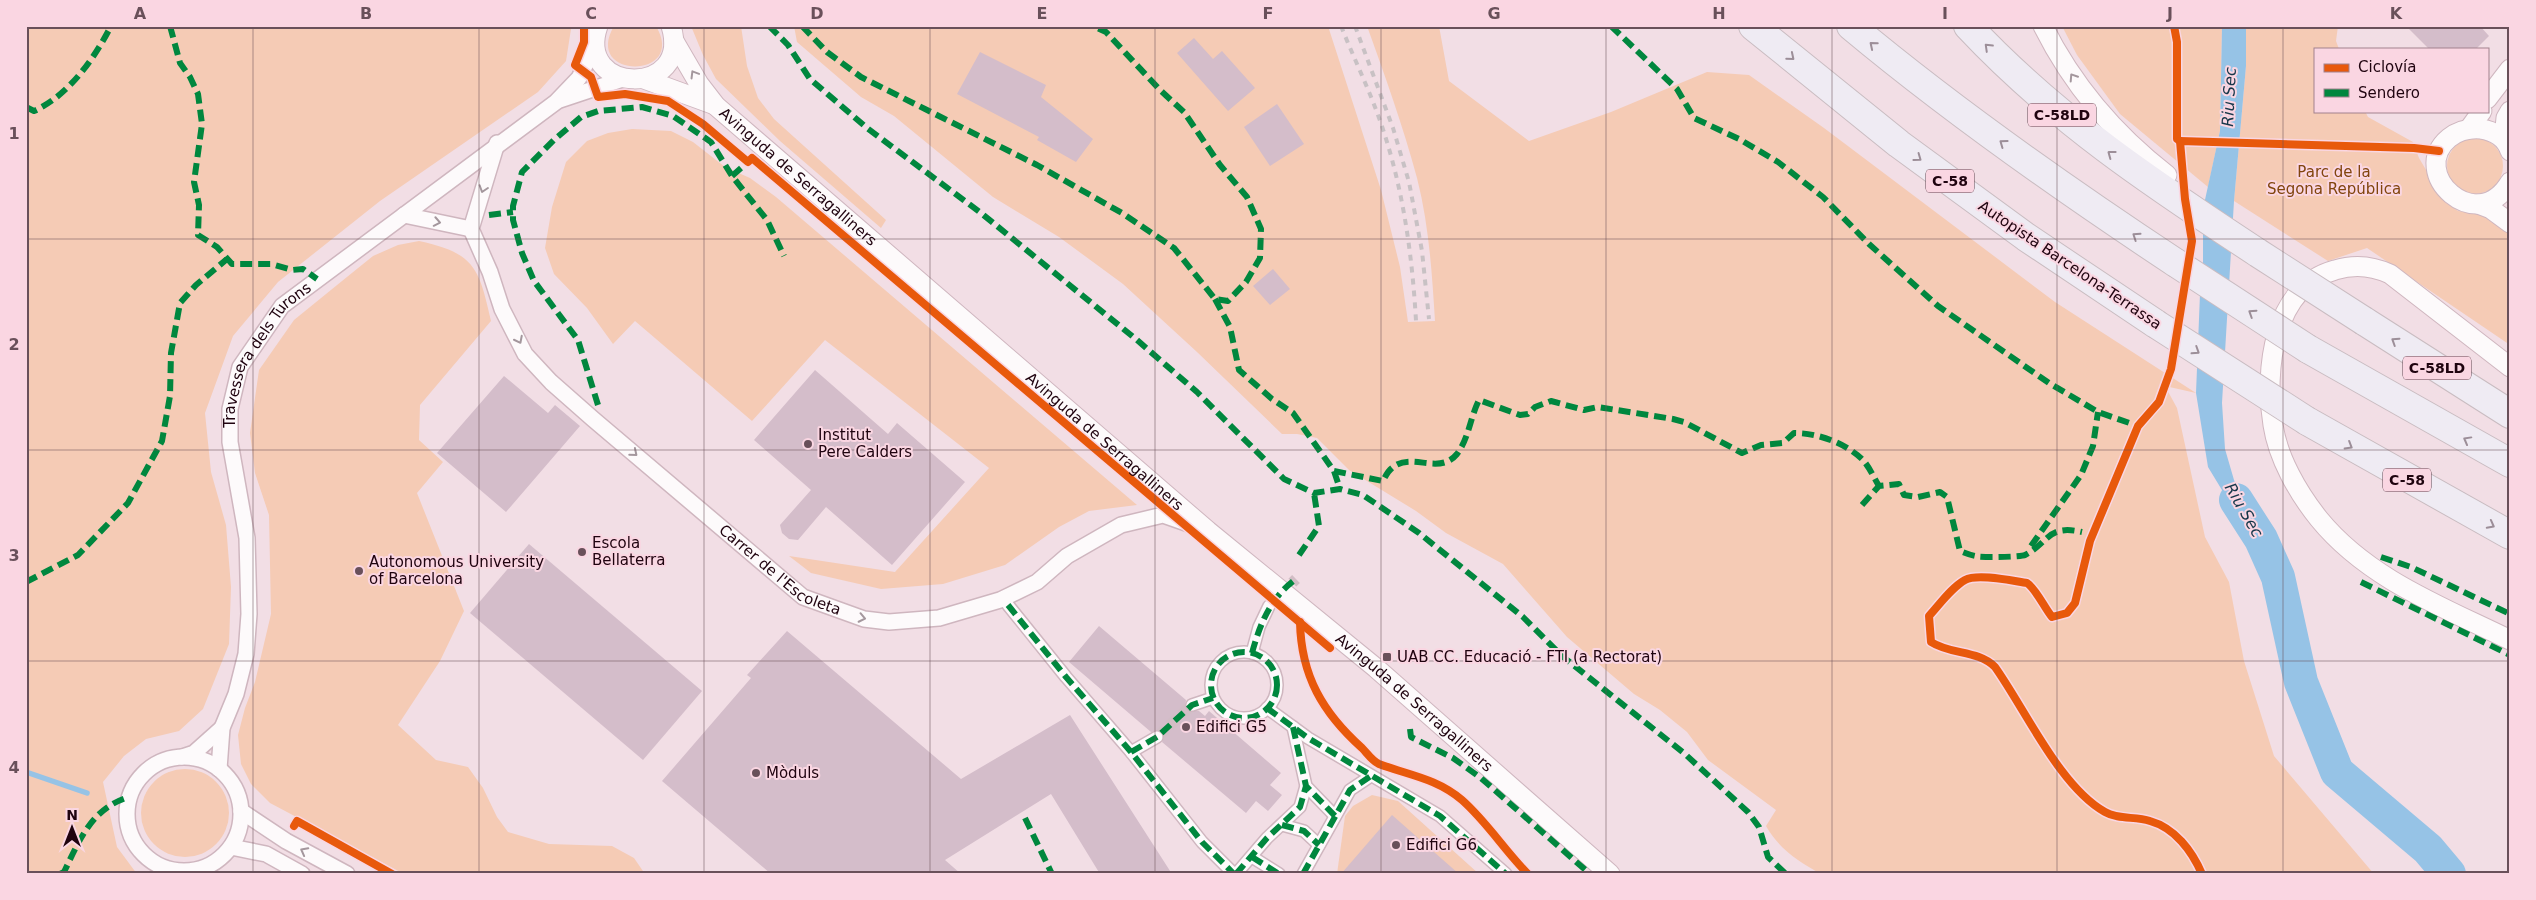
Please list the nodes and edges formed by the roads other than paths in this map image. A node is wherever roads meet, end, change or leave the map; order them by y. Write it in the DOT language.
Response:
graph roads {
  1 [pos="1753,26"];
  2 [pos="1851,26"];
  3 [pos="1968,26"];
  4 [pos="2043,26"];
  5 [pos="596,32"];
  6 [pos="672,33"];
  7 [pos="2510,69"];
  8 [pos="623,79"];
  9 [pos="644,79"];
  10 [pos="2488,98"];
  11 [pos="556,102"];
  12 [pos="716,106"];
  13 [pos="2510,111"];
  14 [pos="2481,112"];
  15 [pos="2469,129"];
  16 [pos="497,143"];
  17 [pos="2507,145"];
  18 [pos="2510,182"];
  19 [pos="2166,184"];
  20 [pos="2478,204"];
  21 [pos="404,216"];
  22 [pos="2510,223"];
  23 [pos="471,228"];
  24 [pos="2510,367"];
  25 [pos="2510,414"];
  26 [pos="2510,463"];
  27 [pos="1208,531"];
  28 [pos="2510,535"];
  29 [pos="1008,605"];
  30 [pos="1269,606"];
  31 [pos="2510,640"];
  32 [pos="1252,653"];
  33 [pos="1213,698"];
  34 [pos="1192,705"];
  35 [pos="1267,708"];
  36 [pos="1293,727"];
  37 [pos="222,728"];
  38 [pos="1157,737"];
  39 [pos="1132,752"];
  40 [pos="182,757"];
  41 [pos="219,769"];
  42 [pos="1371,776"];
  43 [pos="1306,786"];
  44 [pos="241,811"];
  45 [pos="1335,816"];
  46 [pos="1282,825"];
  47 [pos="1319,846"];
  48 [pos="231,847"];
  49 [pos="1252,857"];
  50 [pos="160,869"];
  51 [pos="204,871"];
  52 [pos="302,874"];
  53 [pos="347,874"];
  54 [pos="1235,874"];
  55 [pos="1279,874"];
  56 [pos="1303,874"];
  57 [pos="1506,874"];
  58 [pos="1610,874"];
  1 -- 28 [label="highway, Autopista Barcelona-Terrassa / C-58, one-way, bridge"];
  26 -- 2 [label="highway, one-way, bridge"];
  19 -- 3 [label="highway, C-58LD, one-way"];
  19 -- 4 [label="street, one-way"];
  5 -- 8 [label="street"];
  5 -- 11 [label="street, Travessera dels Turons"];
  6 -- 9 [label="street"];
  12 -- 6 [label="street, Avinguda de Serragalliners, one-way"];
  7 -- 10 [label="street"];
  8 -- 9 [label="street"];
  8 -- 11 [label="street, Travessera dels Turons"];
  9 -- 12 [label="street, Avinguda de Serragalliners"];
  11 -- 16 [label="street, Travessera dels Turons"];
  12 -- 27 [label="street, Avinguda de Serragalliners"];
  13 -- 17 [label="street"];
  14 -- 15 [label="street"];
  15 -- 17 [label="street"];
  15 -- 20 [label="street"];
  16 -- 21 [label="street, Travessera dels Turons"];
  16 -- 23 [label="street, one-way"];
  18 -- 20 [label="street"];
  25 -- 19 [label="highway, C-58LD, one-way, bridge"];
  20 -- 22 [label="street"];
  21 -- 23 [label="street, one-way"];
  21 -- 37 [label="street, Travessera dels Turons"];
  23 -- 27 [label="street, Carrer de l'Escoleta, one-way"];
  24 -- 31 [label="street"];
  27 -- 58 [label="street, Avinguda de Serragalliners"];
  29 -- 39 [label="street"];
  30 -- 32 [label="street"];
  32 -- 33 [label="street"];
  32 -- 35 [label="street"];
  33 -- 34 [label="street"];
  33 -- 35 [label="street"];
  35 -- 36 [label="street"];
  36 -- 42 [label="street"];
  36 -- 43 [label="street"];
  37 -- 40 [label="street, Travessera dels Turons"];
  37 -- 41 [label="street, Travessera dels Turons"];
  38 -- 39 [label="street"];
  39 -- 54 [label="street"];
  40 -- 41 [label="street"];
  40 -- 50 [label="street"];
  41 -- 44 [label="street"];
  42 -- 45 [label="street"];
  42 -- 57 [label="street"];
  43 -- 45 [label="street"];
  43 -- 46 [label="street"];
  44 -- 48 [label="street"];
  53 -- 44 [label="street, one-way"];
  45 -- 47 [label="street"];
  46 -- 47 [label="street"];
  46 -- 49 [label="street"];
  47 -- 56 [label="street"];
  48 -- 51 [label="street"];
  48 -- 52 [label="street"];
  49 -- 54 [label="street"];
  49 -- 55 [label="street"];
  50 -- 51 [label="street"];
}
